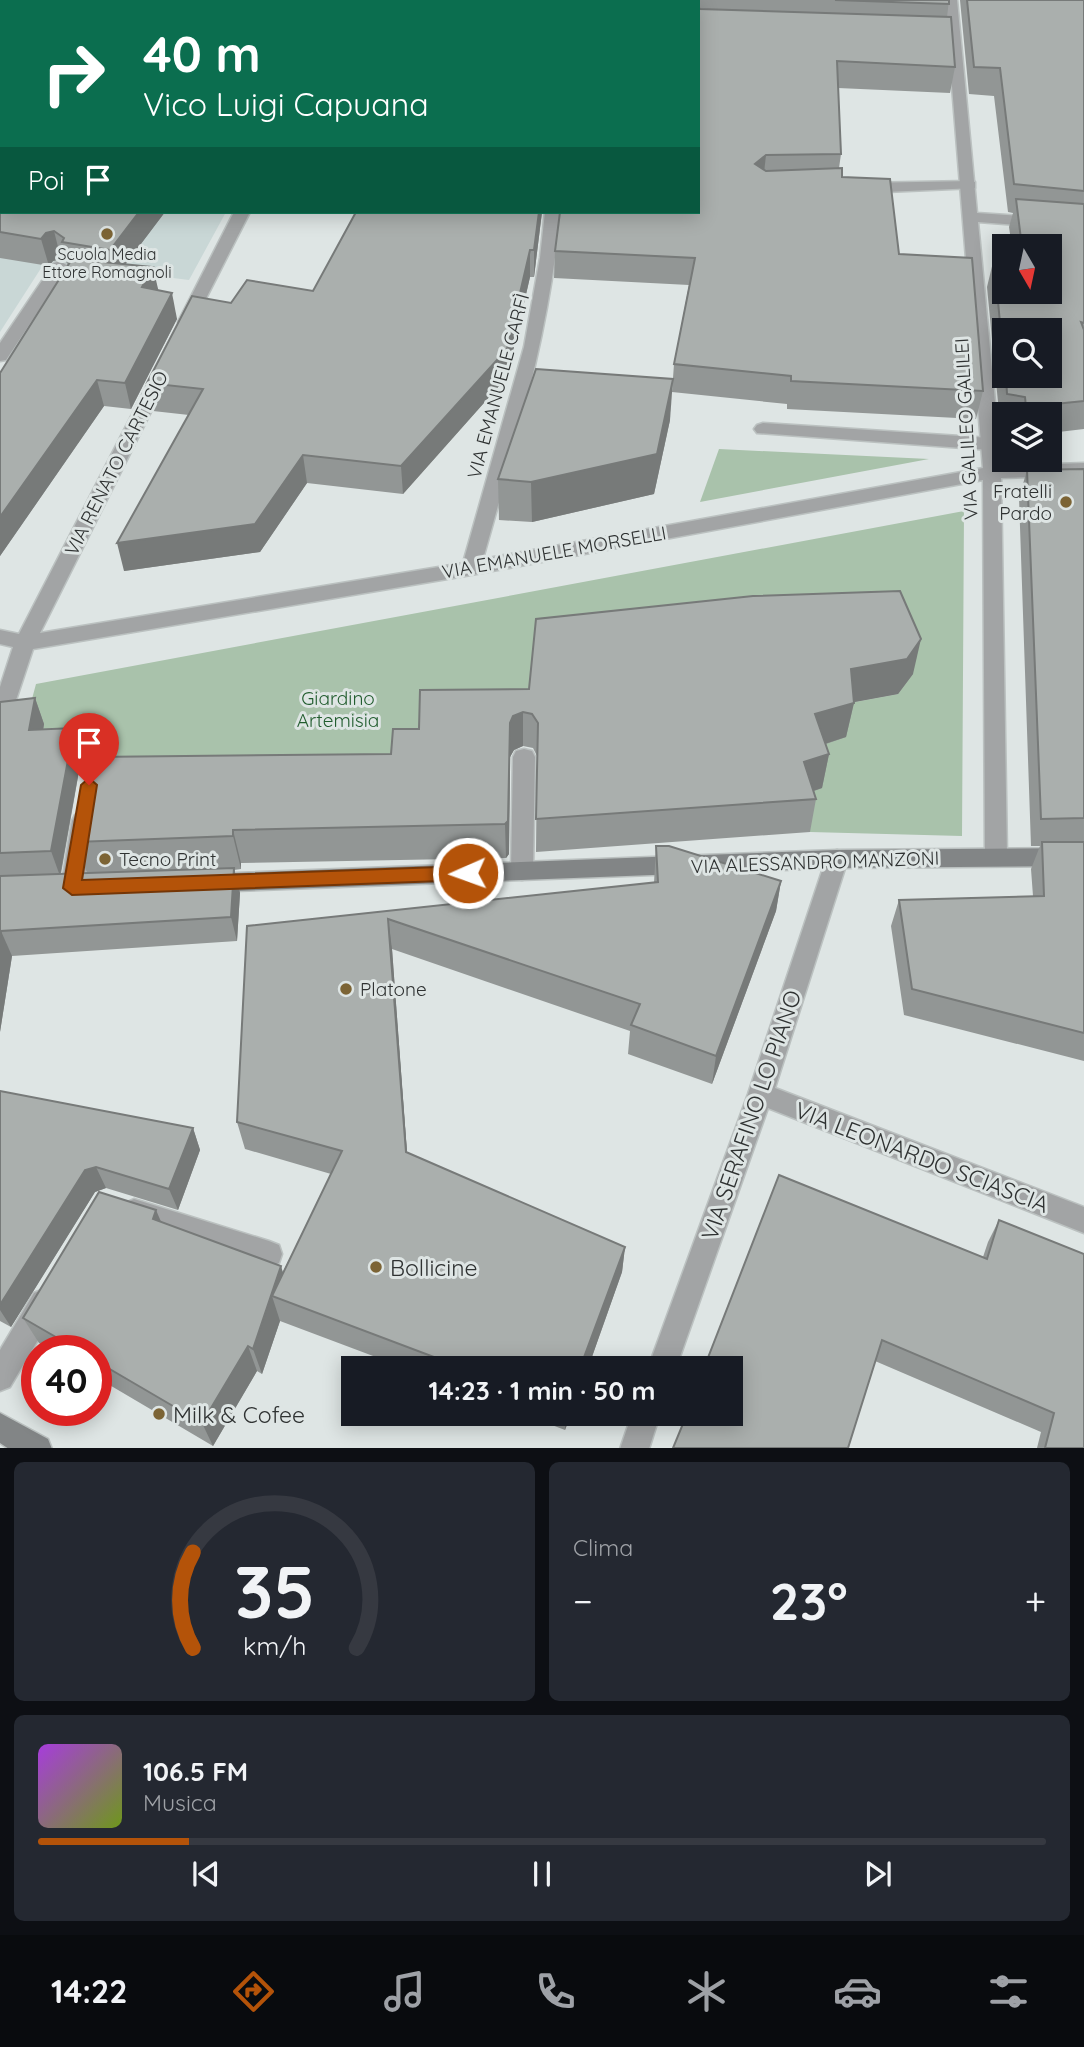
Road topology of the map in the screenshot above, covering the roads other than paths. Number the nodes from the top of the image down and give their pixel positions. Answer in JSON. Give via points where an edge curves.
{"nodes":[{"id":1,"x":946,"y":2,"type":"edge"},
{"id":2,"x":970,"y":185,"type":"junction"},
{"id":3,"x":846,"y":188,"type":"edge"},
{"id":4,"x":241,"y":214,"type":"edge"},
{"id":5,"x":552,"y":214,"type":"edge"},
{"id":6,"x":972,"y":217,"type":"junction"},
{"id":7,"x":1084,"y":225,"type":"edge"},
{"id":8,"x":61,"y":266,"type":"edge"},
{"id":9,"x":0,"y":356,"type":"edge"},
{"id":10,"x":763,"y":429,"type":"dead end"},
{"id":11,"x":990,"y":444,"type":"junction"},
{"id":12,"x":1084,"y":469,"type":"edge"},
{"id":13,"x":1062,"y":470,"type":"edge"},
{"id":14,"x":992,"y":472,"type":"junction"},
{"id":15,"x":471,"y":568,"type":"junction"},
{"id":16,"x":0,"y":637,"type":"edge"},
{"id":17,"x":25,"y":643,"type":"junction"},
{"id":18,"x":0,"y":718,"type":"edge"},
{"id":19,"x":524,"y":757,"type":"dead end"},
{"id":20,"x":87,"y":798,"type":"edge"},
{"id":21,"x":996,"y":857,"type":"junction"},
{"id":22,"x":1084,"y":857,"type":"edge"},
{"id":23,"x":837,"y":859,"type":"junction"},
{"id":24,"x":522,"y":871,"type":"junction"},
{"id":25,"x":183,"y":884,"type":"edge"},
{"id":26,"x":100,"y":887,"type":"edge"},
{"id":27,"x":72,"y":888,"type":"junction"},
{"id":28,"x":48,"y":889,"type":"edge"},
{"id":29,"x":761,"y":1094,"type":"junction"},
{"id":30,"x":105,"y":1203,"type":"edge"},
{"id":31,"x":1084,"y":1220,"type":"edge"},
{"id":32,"x":269,"y":1254,"type":"dead end"},
{"id":33,"x":56,"y":1284,"type":"edge"},
{"id":34,"x":666,"y":1356,"type":"edge"},
{"id":35,"x":0,"y":1377,"type":"edge"},
{"id":36,"x":642,"y":1426,"type":"edge"},
{"id":37,"x":0,"y":1427,"type":"edge"},
{"id":38,"x":38,"y":1448,"type":"edge"},
{"id":39,"x":634,"y":1448,"type":"edge"}],
"edges":[{"from":1,"to":2,"type":"street","name":"VIA GALILEO GALILEI"},
{"from":2,"to":3,"type":"street"},
{"from":2,"to":6,"type":"street","name":"VIA GALILEO GALILEI"},
{"from":4,"to":17,"type":"street","name":"VIA RENATO CARTESIO"},
{"from":5,"to":15,"type":"street","name":"VIA EMANUELE CARFÌ","via":[[549,269],[539,323]]},
{"from":6,"to":7,"type":"street"},
{"from":6,"to":11,"type":"street","name":"VIA GALILEO GALILEI"},
{"from":8,"to":9,"type":"street"},
{"from":10,"to":11,"type":"street"},
{"from":11,"to":14,"type":"street","name":"VIA GALILEO GALILEI"},
{"from":12,"to":13,"type":"street","name":"VIA EMANUELE MORSELLI"},
{"from":14,"to":15,"type":"street","name":"VIA EMANUELE MORSELLI"},
{"from":14,"to":21,"type":"street","name":"VIA GALILEO GALILEI"},
{"from":15,"to":17,"type":"street","name":"VIA EMANUELE MORSELLI"},
{"from":16,"to":17,"type":"street"},
{"from":17,"to":18,"type":"street","name":"VIA RENATO CARTESIO"},
{"from":19,"to":24,"type":"street"},
{"from":20,"to":27,"type":"street"},
{"from":21,"to":22,"type":"street","name":"VIA ALESSANDRO MANZONI"},
{"from":21,"to":23,"type":"street","name":"VIA ALESSANDRO MANZONI"},
{"from":23,"to":24,"type":"street","name":"VIA ALESSANDRO MANZONI"},
{"from":23,"to":29,"type":"street","name":"VIA SERAFINO LO PIANO"},
{"from":24,"to":25,"type":"street","name":"VIA ALESSANDRO MANZONI"},
{"from":26,"to":27,"type":"street"},
{"from":27,"to":28,"type":"street"},
{"from":29,"to":31,"type":"street","name":"VIA LEONARDO SCIASCIA"},
{"from":29,"to":34,"type":"street","name":"VIA SERAFINO LO PIANO"},
{"from":30,"to":32,"type":"street"},
{"from":33,"to":35,"type":"street"},
{"from":36,"to":39,"type":"street"},
{"from":37,"to":38,"type":"street"}]}
